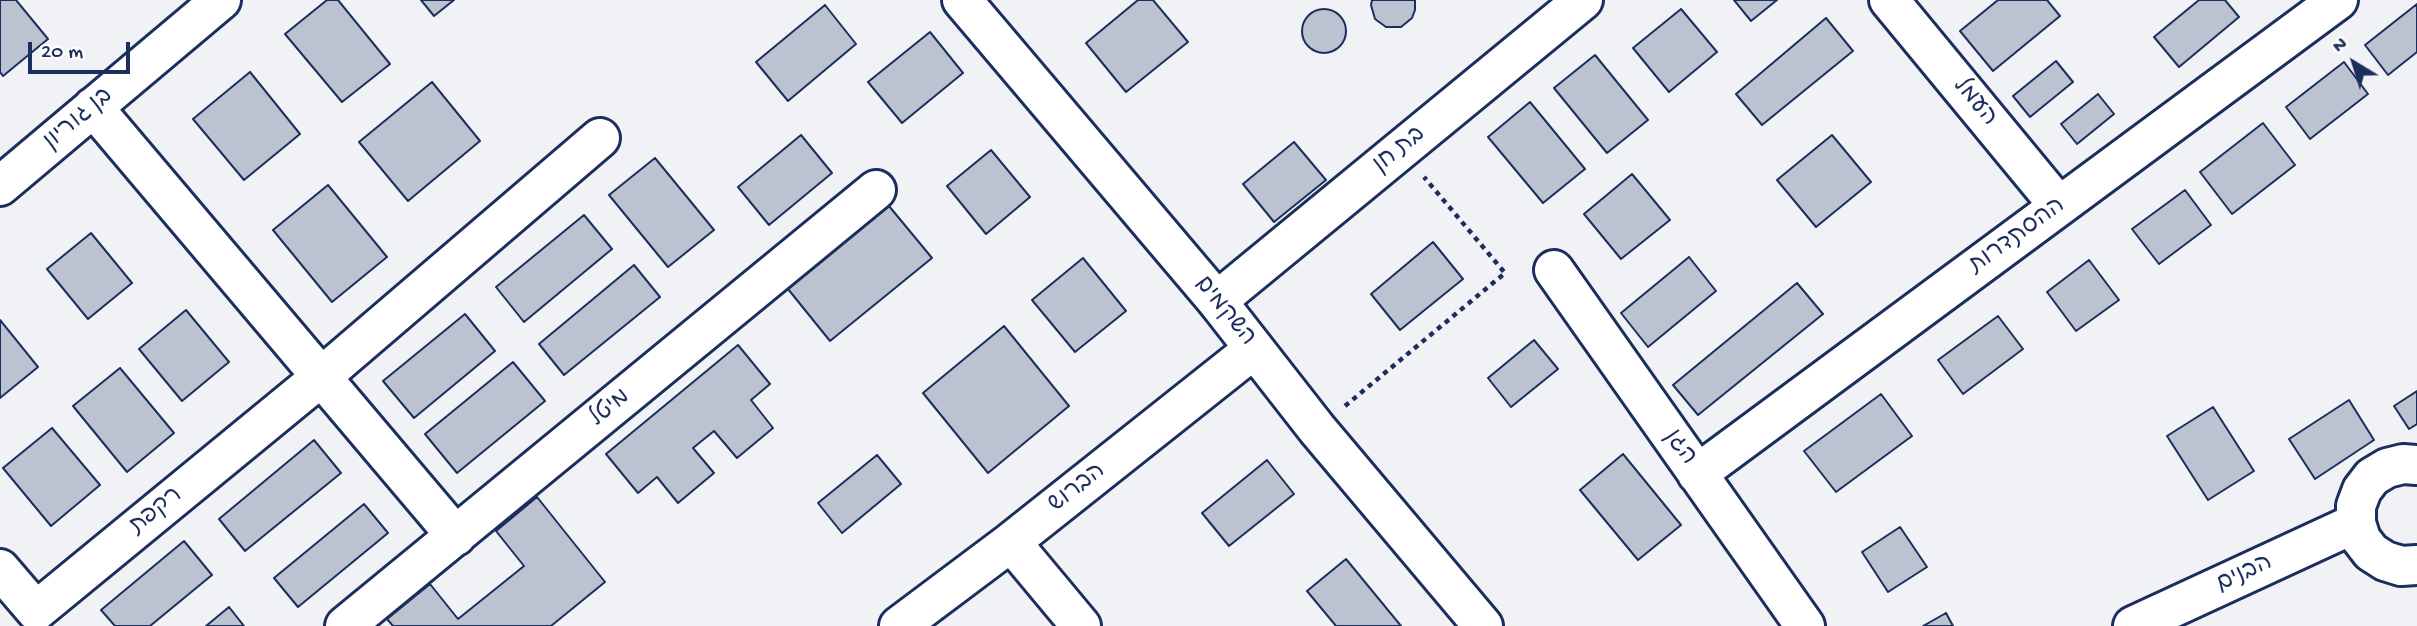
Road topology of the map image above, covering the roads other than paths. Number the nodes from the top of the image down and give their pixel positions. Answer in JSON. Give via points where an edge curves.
{"nodes":[{"id":1,"x":221,"y":0,"type":"edge"},
{"id":2,"x":962,"y":0,"type":"edge"},
{"id":3,"x":1583,"y":0,"type":"edge"},
{"id":4,"x":1889,"y":0,"type":"edge"},
{"id":5,"x":2338,"y":0,"type":"edge"},
{"id":6,"x":93,"y":107,"type":"junction"},
{"id":7,"x":600,"y":138,"type":"dead end"},
{"id":8,"x":0,"y":186,"type":"edge"},
{"id":9,"x":876,"y":190,"type":"dead end"},
{"id":10,"x":2059,"y":206,"type":"junction"},
{"id":11,"x":1554,"y":270,"type":"dead end"},
{"id":12,"x":1217,"y":301,"type":"junction"},
{"id":13,"x":1254,"y":349,"type":"junction"},
{"id":14,"x":321,"y":377,"type":"junction"},
{"id":15,"x":2417,"y":465,"type":"edge"},
{"id":16,"x":1697,"y":474,"type":"junction"},
{"id":17,"x":2356,"y":523,"type":"junction"},
{"id":18,"x":456,"y":536,"type":"junction"},
{"id":19,"x":1011,"y":542,"type":"junction"},
{"id":20,"x":2417,"y":565,"type":"edge"},
{"id":21,"x":0,"y":569,"type":"edge"},
{"id":22,"x":43,"y":619,"type":"edge"},
{"id":23,"x":345,"y":626,"type":"edge"},
{"id":24,"x":899,"y":626,"type":"edge"},
{"id":25,"x":1081,"y":626,"type":"edge"},
{"id":26,"x":1483,"y":626,"type":"edge"},
{"id":27,"x":1805,"y":626,"type":"edge"},
{"id":28,"x":2133,"y":626,"type":"edge"}],
"edges":[{"from":1,"to":6,"type":"street","name":"בן גוריון"},
{"from":2,"to":12,"type":"street","name":"השקמים"},
{"from":3,"to":12,"type":"street","name":"בת חן"},
{"from":4,"to":10,"type":"street","name":"העמל"},
{"from":5,"to":10,"type":"street","name":"ההסתדרות"},
{"from":6,"to":8,"type":"street","name":"בן גוריון"},
{"from":6,"to":14,"type":"street"},
{"from":7,"to":14,"type":"street","name":"רקפת"},
{"from":9,"to":18,"type":"street","name":"מיטל"},
{"from":10,"to":16,"type":"street","name":"ההסתדרות"},
{"from":11,"to":16,"type":"street","name":"הגן"},
{"from":12,"to":13,"type":"street","name":"השקמים"},
{"from":13,"to":19,"type":"street","name":"הברוש"},
{"from":13,"to":26,"type":"street","name":"השקמים"},
{"from":14,"to":18,"type":"street"},
{"from":14,"to":22,"type":"street","name":"רקפת"},
{"from":15,"to":17,"type":"street","via":[[2386,468],[2372,477],[2356,506]]},
{"from":16,"to":27,"type":"street","name":"הגן"},
{"from":17,"to":20,"type":"street","via":[[2371,552],[2385,561]]},
{"from":17,"to":28,"type":"street","name":"הבנים"},
{"from":18,"to":23,"type":"street","name":"מיטל"},
{"from":19,"to":24,"type":"street","name":"הברוש"},
{"from":19,"to":25,"type":"street"},
{"from":21,"to":22,"type":"street","name":"רקפת"}]}
